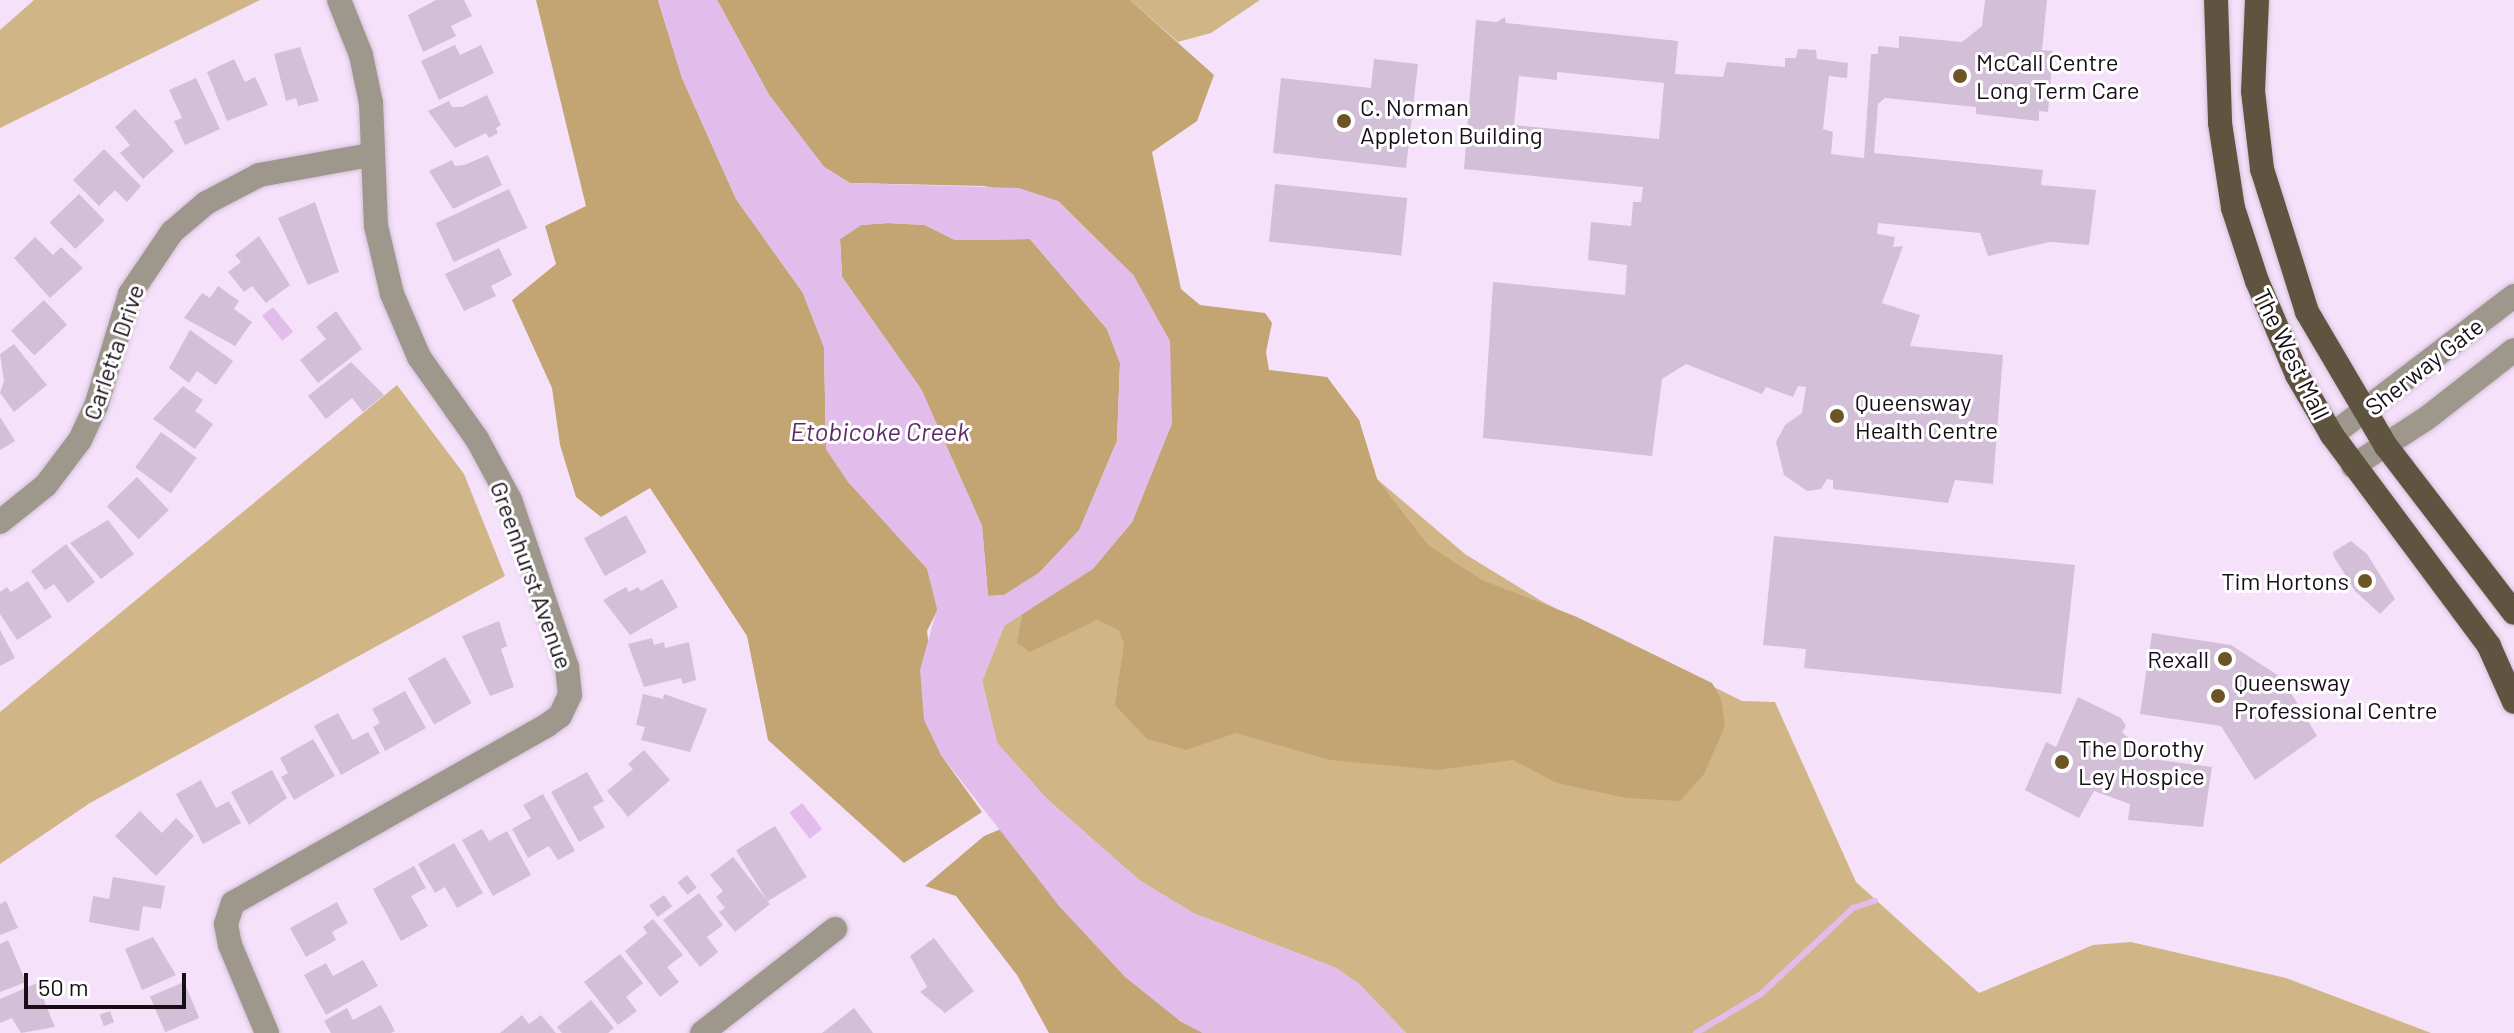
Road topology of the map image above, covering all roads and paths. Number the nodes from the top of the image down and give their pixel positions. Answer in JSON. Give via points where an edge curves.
{"nodes":[{"id":1,"x":339,"y":0,"type":"edge"},
{"id":2,"x":2216,"y":0,"type":"edge"},
{"id":3,"x":2257,"y":0,"type":"edge"},
{"id":4,"x":370,"y":155,"type":"junction"},
{"id":5,"x":2514,"y":296,"type":"edge"},
{"id":6,"x":2514,"y":350,"type":"edge"},
{"id":7,"x":2365,"y":412,"type":"junction"},
{"id":8,"x":2332,"y":435,"type":"junction"},
{"id":9,"x":2386,"y":446,"type":"junction"},
{"id":10,"x":2353,"y":466,"type":"junction"},
{"id":11,"x":0,"y":522,"type":"edge"},
{"id":12,"x":2514,"y":613,"type":"edge"},
{"id":13,"x":2514,"y":702,"type":"edge"},
{"id":14,"x":835,"y":929,"type":"dead end"},
{"id":15,"x":267,"y":1033,"type":"edge"},
{"id":16,"x":702,"y":1033,"type":"edge"}],
"edges":[{"from":1,"to":4,"type":"street","name":"Greenhurst Avenue","via":[[361,55],[371,103]]},
{"from":2,"to":8,"type":"main road","name":"The West Mall","via":[[2220,123],[2233,208],[2297,375]]},
{"from":3,"to":7,"type":"main road","name":"The West Mall","via":[[2253,91],[2262,169],[2279,234],[2307,312]]},
{"from":4,"to":11,"type":"street","name":"Carletta Drive","via":[[259,175],[206,203],[172,232],[130,294],[96,406],[80,440],[46,485]]},
{"from":4,"to":15,"type":"street","name":"Greenhurst Avenue","via":[[376,226],[403,323],[510,500],[567,667],[570,695],[560,716],[546,726],[233,903],[226,924],[230,945]]},
{"from":5,"to":7,"type":"street","name":"Sherway Gate"},
{"from":6,"to":9,"type":"street","name":"Sherway Gate"},
{"from":7,"to":8,"type":"street","name":"Sherway Gate"},
{"from":7,"to":9,"type":"main road","name":"The West Mall"},
{"from":8,"to":10,"type":"main road","name":"The West Mall"},
{"from":9,"to":10,"type":"street","name":"Sherway Gate"},
{"from":9,"to":12,"type":"main road","name":"The West Mall"},
{"from":10,"to":13,"type":"main road","name":"The West Mall","via":[[2489,646]]},
{"from":14,"to":16,"type":"street"}]}
